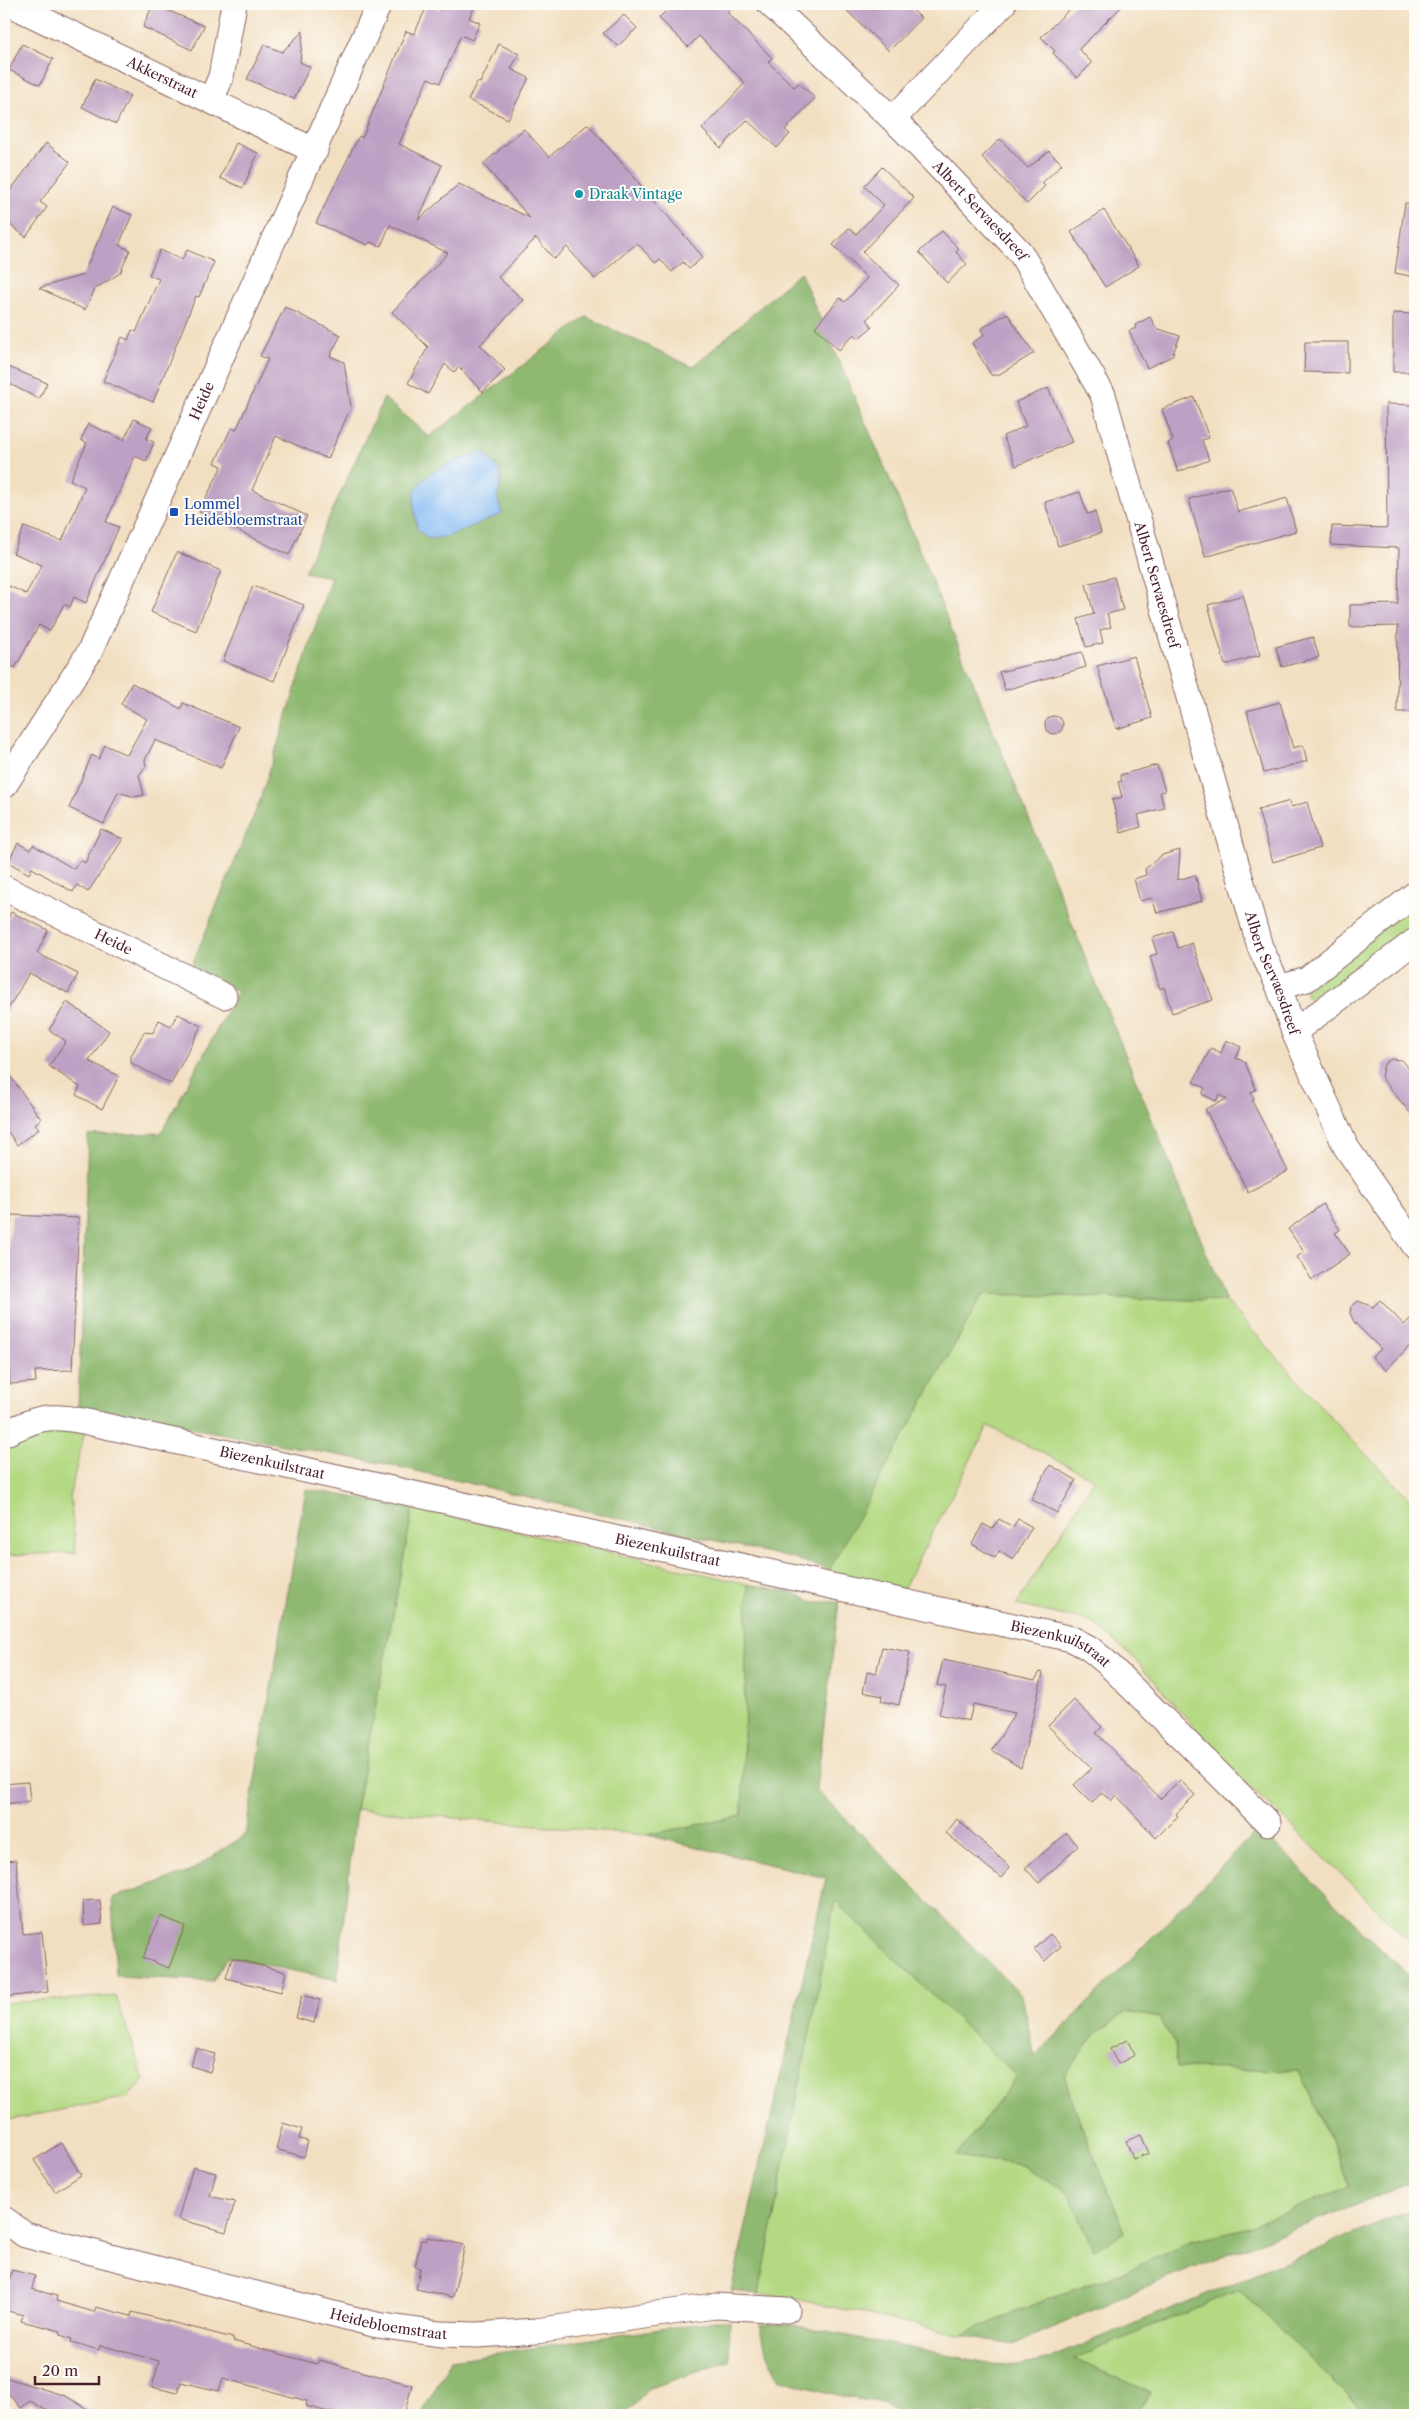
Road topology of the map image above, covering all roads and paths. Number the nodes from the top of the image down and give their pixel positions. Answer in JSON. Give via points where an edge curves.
{"nodes":[{"id":1,"x":10,"y":4,"type":"edge"},
{"id":2,"x":234,"y":4,"type":"edge"},
{"id":3,"x":379,"y":4,"type":"edge"},
{"id":4,"x":770,"y":4,"type":"edge"},
{"id":5,"x":1003,"y":4,"type":"edge"},
{"id":6,"x":210,"y":100,"type":"junction"},
{"id":7,"x":893,"y":120,"type":"junction"},
{"id":8,"x":315,"y":151,"type":"junction"},
{"id":9,"x":4,"y":786,"type":"edge"},
{"id":10,"x":4,"y":888,"type":"edge"},
{"id":11,"x":1415,"y":894,"type":"edge"},
{"id":12,"x":1415,"y":941,"type":"edge"},
{"id":13,"x":1279,"y":987,"type":"junction"},
{"id":14,"x":224,"y":996,"type":"dead end"},
{"id":15,"x":1294,"y":1032,"type":"junction"},
{"id":16,"x":1415,"y":1246,"type":"edge"},
{"id":17,"x":4,"y":1434,"type":"edge"},
{"id":18,"x":1268,"y":1823,"type":"dead end"},
{"id":19,"x":4,"y":2220,"type":"edge"},
{"id":20,"x":787,"y":2310,"type":"dead end"}],
"edges":[{"from":1,"to":6,"type":"street","name":"Akkerstraat"},
{"from":2,"to":6,"type":"street","via":[[222,77]]},
{"from":3,"to":8,"type":"street","name":"Heide"},
{"from":4,"to":7,"type":"street","name":"Albert Servaesdreef"},
{"from":5,"to":7,"type":"street"},
{"from":6,"to":8,"type":"street","name":"Akkerstraat"},
{"from":7,"to":13,"type":"street","name":"Albert Servaesdreef","via":[[1020,252],[1104,395],[1260,947]]},
{"from":8,"to":9,"type":"street","name":"Heide","via":[[90,651]]},
{"from":10,"to":14,"type":"street","name":"Heide"},
{"from":11,"to":13,"type":"street","via":[[1307,979]]},
{"from":12,"to":15,"type":"street"},
{"from":13,"to":15,"type":"street","name":"Albert Servaesdreef"},
{"from":15,"to":16,"type":"street","name":"Albert Servaesdreef","via":[[1346,1147]]},
{"from":17,"to":18,"type":"street","name":"Biezenkuilstraat","via":[[43,1417],[59,1416],[1072,1639],[1106,1662]]},
{"from":19,"to":20,"type":"street","name":"Heidebloemstraat","via":[[25,2235],[377,2325],[423,2332],[478,2335],[536,2331],[715,2306]]}]}
